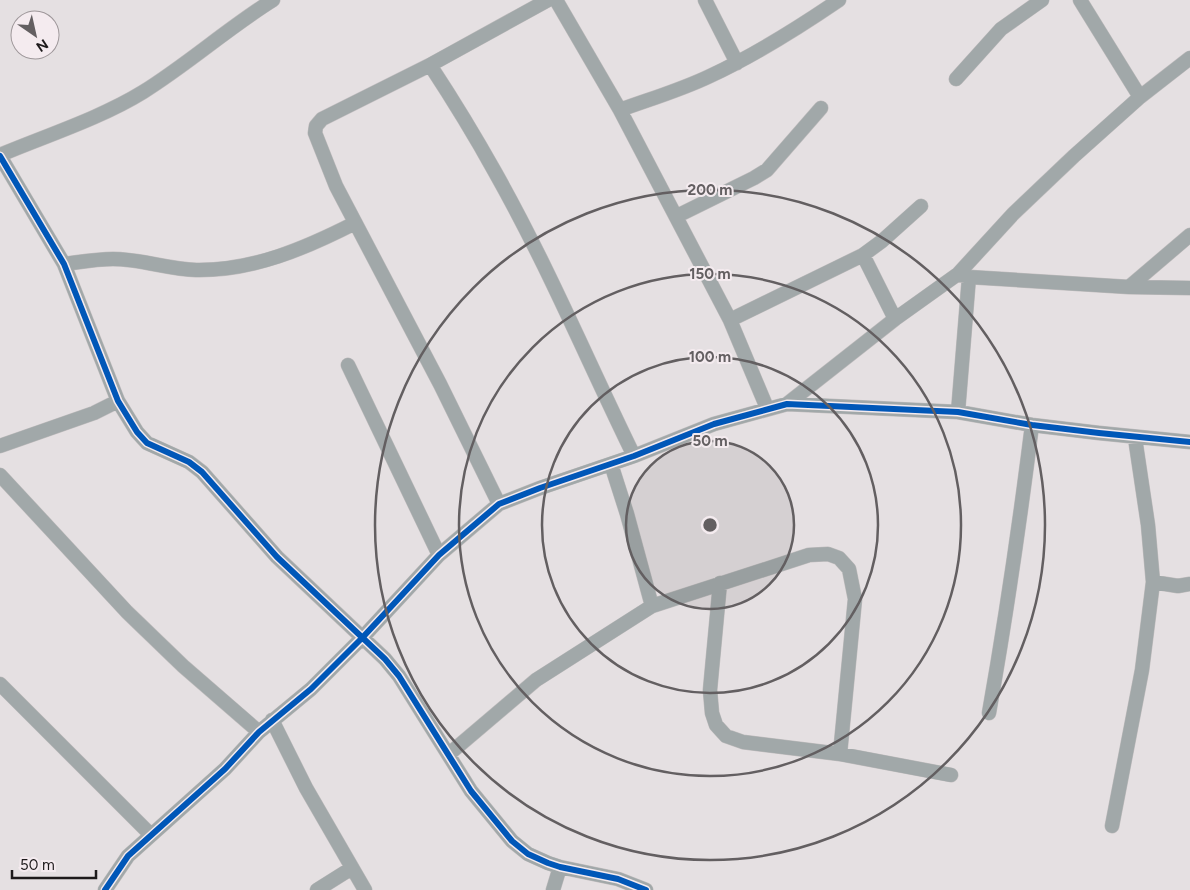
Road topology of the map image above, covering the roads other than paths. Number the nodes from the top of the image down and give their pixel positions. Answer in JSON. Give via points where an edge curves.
{"nodes":[{"id":1,"x":273,"y":0,"type":"edge"},
{"id":2,"x":548,"y":0,"type":"edge"},
{"id":3,"x":556,"y":0,"type":"edge"},
{"id":4,"x":705,"y":0,"type":"edge"},
{"id":5,"x":838,"y":0,"type":"edge"},
{"id":6,"x":1042,"y":0,"type":"edge"},
{"id":7,"x":1080,"y":0,"type":"edge"},
{"id":8,"x":1190,"y":58,"type":"edge"},
{"id":9,"x":737,"y":63,"type":"junction"},
{"id":10,"x":430,"y":65,"type":"junction"},
{"id":11,"x":956,"y":79,"type":"dead end"},
{"id":12,"x":1140,"y":97,"type":"junction"},
{"id":13,"x":821,"y":108,"type":"dead end"},
{"id":14,"x":620,"y":110,"type":"junction"},
{"id":15,"x":0,"y":156,"type":"edge"},
{"id":16,"x":921,"y":206,"type":"dead end"},
{"id":17,"x":677,"y":216,"type":"junction"},
{"id":18,"x":355,"y":223,"type":"junction"},
{"id":19,"x":1190,"y":235,"type":"edge"},
{"id":20,"x":863,"y":255,"type":"junction"},
{"id":21,"x":64,"y":264,"type":"junction"},
{"id":22,"x":963,"y":276,"type":"junction"},
{"id":23,"x":1129,"y":287,"type":"junction"},
{"id":24,"x":1190,"y":288,"type":"edge"},
{"id":25,"x":895,"y":319,"type":"junction"},
{"id":26,"x":730,"y":320,"type":"junction"},
{"id":27,"x":348,"y":365,"type":"dead end"},
{"id":28,"x":118,"y":401,"type":"junction"},
{"id":29,"x":787,"y":404,"type":"junction"},
{"id":30,"x":767,"y":408,"type":"junction"},
{"id":31,"x":958,"y":412,"type":"junction"},
{"id":32,"x":1032,"y":425,"type":"junction"},
{"id":33,"x":1135,"y":438,"type":"junction"},
{"id":34,"x":1190,"y":442,"type":"edge"},
{"id":35,"x":0,"y":446,"type":"edge"},
{"id":36,"x":634,"y":456,"type":"junction"},
{"id":37,"x":611,"y":464,"type":"junction"},
{"id":38,"x":0,"y":475,"type":"edge"},
{"id":39,"x":499,"y":504,"type":"junction"},
{"id":40,"x":439,"y":555,"type":"junction"},
{"id":41,"x":1153,"y":582,"type":"junction"},
{"id":42,"x":720,"y":583,"type":"junction"},
{"id":43,"x":1190,"y":584,"type":"edge"},
{"id":44,"x":652,"y":606,"type":"junction"},
{"id":45,"x":363,"y":637,"type":"junction"},
{"id":46,"x":0,"y":684,"type":"edge"},
{"id":47,"x":989,"y":713,"type":"dead end"},
{"id":48,"x":272,"y":720,"type":"junction"},
{"id":49,"x":259,"y":732,"type":"junction"},
{"id":50,"x":449,"y":754,"type":"junction"},
{"id":51,"x":840,"y":754,"type":"junction"},
{"id":52,"x":951,"y":775,"type":"dead end"},
{"id":53,"x":1112,"y":826,"type":"dead end"},
{"id":54,"x":151,"y":835,"type":"junction"},
{"id":55,"x":560,"y":867,"type":"junction"},
{"id":56,"x":352,"y":868,"type":"junction"},
{"id":57,"x":105,"y":890,"type":"edge"},
{"id":58,"x":317,"y":890,"type":"edge"},
{"id":59,"x":365,"y":890,"type":"edge"},
{"id":60,"x":553,"y":890,"type":"edge"},
{"id":61,"x":646,"y":890,"type":"edge"}],
"edges":[{"from":1,"to":15,"type":"street","via":[[141,94]]},
{"from":2,"to":10,"type":"street"},
{"from":3,"to":14,"type":"street"},
{"from":4,"to":9,"type":"street"},
{"from":5,"to":9,"type":"street"},
{"from":6,"to":11,"type":"street","via":[[1001,29]]},
{"from":7,"to":12,"type":"street"},
{"from":8,"to":12,"type":"street"},
{"from":9,"to":14,"type":"street"},
{"from":10,"to":18,"type":"street","via":[[322,119],[316,126],[315,133],[336,186]]},
{"from":10,"to":36,"type":"street","via":[[492,166],[523,224]]},
{"from":12,"to":22,"type":"street","via":[[1013,214]]},
{"from":13,"to":17,"type":"street","via":[[767,170]]},
{"from":14,"to":17,"type":"street"},
{"from":15,"to":21,"type":"street"},
{"from":16,"to":20,"type":"street"},
{"from":17,"to":26,"type":"street"},
{"from":18,"to":21,"type":"street","via":[[287,254],[226,268],[195,270],[113,259]]},
{"from":18,"to":39,"type":"street"},
{"from":19,"to":23,"type":"street"},
{"from":20,"to":25,"type":"street"},
{"from":20,"to":26,"type":"street"},
{"from":21,"to":28,"type":"street"},
{"from":22,"to":23,"type":"street"},
{"from":22,"to":25,"type":"street"},
{"from":22,"to":31,"type":"street"},
{"from":23,"to":24,"type":"street"},
{"from":25,"to":29,"type":"street"},
{"from":26,"to":30,"type":"street"},
{"from":27,"to":40,"type":"street"},
{"from":28,"to":35,"type":"street","via":[[94,413]]},
{"from":28,"to":45,"type":"street","via":[[136,432],[147,443],[189,462],[202,472],[277,556]]},
{"from":29,"to":30,"type":"street"},
{"from":29,"to":31,"type":"street"},
{"from":30,"to":36,"type":"street","via":[[714,424]]},
{"from":31,"to":32,"type":"street"},
{"from":32,"to":33,"type":"street"},
{"from":32,"to":47,"type":"street"},
{"from":33,"to":34,"type":"street"},
{"from":33,"to":41,"type":"street"},
{"from":36,"to":37,"type":"street"},
{"from":37,"to":39,"type":"street"},
{"from":37,"to":44,"type":"street"},
{"from":38,"to":49,"type":"street","via":[[152,637]]},
{"from":39,"to":40,"type":"street"},
{"from":40,"to":45,"type":"street"},
{"from":41,"to":43,"type":"street","via":[[1178,586]]},
{"from":41,"to":53,"type":"street","via":[[1142,670]]},
{"from":42,"to":44,"type":"street"},
{"from":42,"to":51,"type":"street","via":[[710,690],[716,725],[726,736],[743,742]]},
{"from":42,"to":51,"type":"street","via":[[809,555],[828,554],[839,558],[849,569],[855,599]]},
{"from":44,"to":50,"type":"street","via":[[536,680]]},
{"from":45,"to":48,"type":"street","via":[[311,689]]},
{"from":45,"to":50,"type":"street","via":[[399,676]]},
{"from":46,"to":54,"type":"street"},
{"from":48,"to":49,"type":"street"},
{"from":48,"to":56,"type":"street"},
{"from":49,"to":54,"type":"street","via":[[232,762]]},
{"from":50,"to":55,"type":"street","via":[[471,791],[512,841],[528,854]]},
{"from":51,"to":52,"type":"street"},
{"from":54,"to":57,"type":"street","via":[[128,856]]},
{"from":55,"to":60,"type":"street"},
{"from":55,"to":61,"type":"street"},
{"from":56,"to":58,"type":"street"},
{"from":56,"to":59,"type":"street"}]}
